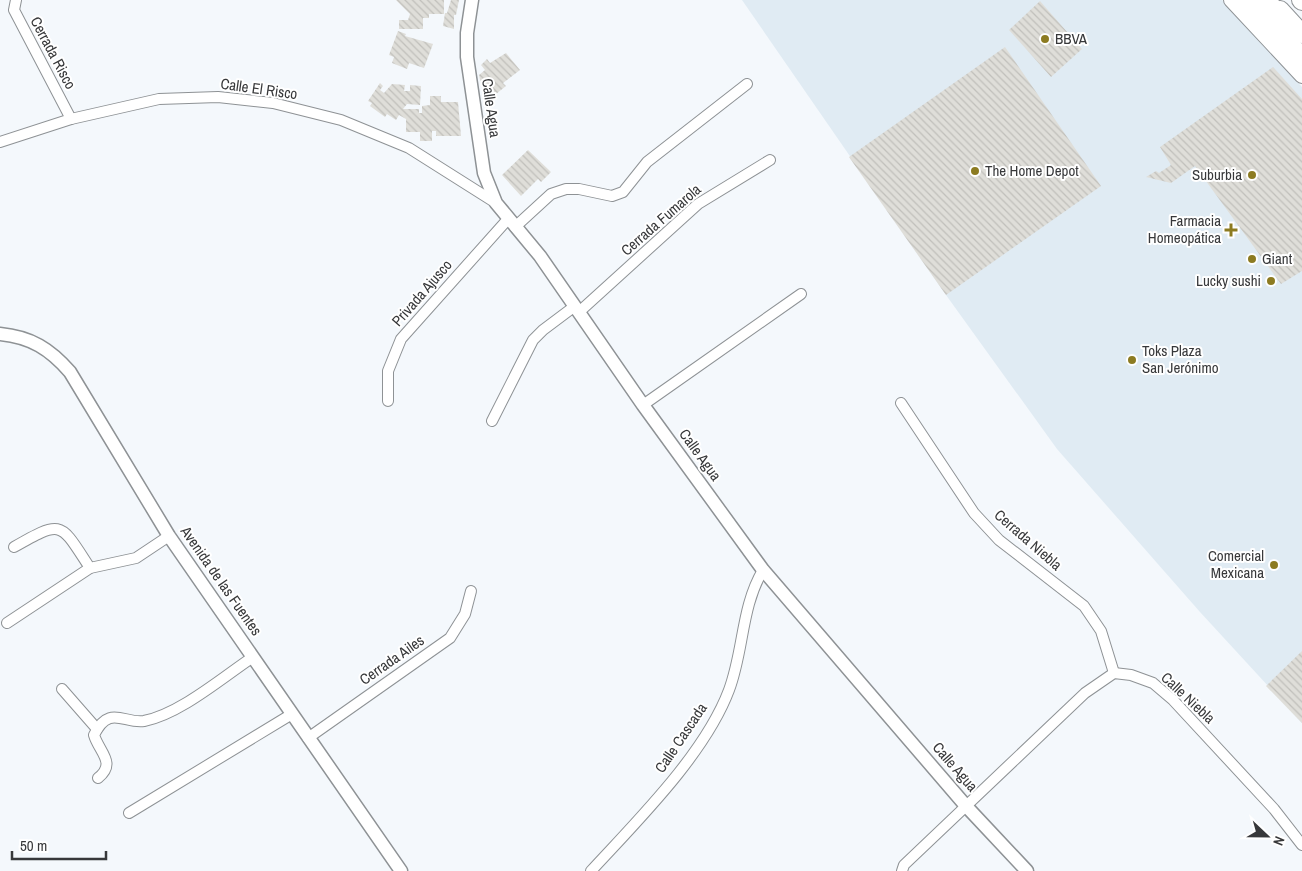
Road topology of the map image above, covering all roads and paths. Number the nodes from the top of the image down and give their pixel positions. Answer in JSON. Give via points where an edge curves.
{"nodes":[{"id":1,"x":16,"y":0,"type":"edge"},
{"id":2,"x":472,"y":0,"type":"edge"},
{"id":3,"x":1231,"y":0,"type":"edge"},
{"id":4,"x":1250,"y":0,"type":"edge"},
{"id":5,"x":1267,"y":0,"type":"edge"},
{"id":6,"x":1272,"y":0,"type":"edge"},
{"id":7,"x":1302,"y":34,"type":"edge"},
{"id":8,"x":1302,"y":47,"type":"edge"},
{"id":9,"x":1302,"y":57,"type":"edge"},
{"id":10,"x":1302,"y":76,"type":"edge"},
{"id":11,"x":747,"y":84,"type":"dead end"},
{"id":12,"x":70,"y":119,"type":"junction"},
{"id":13,"x":0,"y":142,"type":"edge"},
{"id":14,"x":770,"y":160,"type":"dead end"},
{"id":15,"x":496,"y":204,"type":"junction"},
{"id":16,"x":511,"y":223,"type":"junction"},
{"id":17,"x":801,"y":294,"type":"dead end"},
{"id":18,"x":577,"y":309,"type":"junction"},
{"id":19,"x":0,"y":334,"type":"edge"},
{"id":20,"x":388,"y":401,"type":"dead end"},
{"id":21,"x":901,"y":404,"type":"dead end"},
{"id":22,"x":643,"y":405,"type":"junction"},
{"id":23,"x":492,"y":421,"type":"dead end"},
{"id":24,"x":169,"y":536,"type":"junction"},
{"id":25,"x":14,"y":547,"type":"dead end"},
{"id":26,"x":90,"y":568,"type":"junction"},
{"id":27,"x":763,"y":570,"type":"junction"},
{"id":28,"x":470,"y":591,"type":"dead end"},
{"id":29,"x":6,"y":623,"type":"dead end"},
{"id":30,"x":254,"y":657,"type":"junction"},
{"id":31,"x":1114,"y":674,"type":"junction"},
{"id":32,"x":62,"y":688,"type":"dead end"},
{"id":33,"x":292,"y":714,"type":"junction"},
{"id":34,"x":97,"y":729,"type":"junction"},
{"id":35,"x":308,"y":738,"type":"junction"},
{"id":36,"x":98,"y":778,"type":"dead end"},
{"id":37,"x":966,"y":806,"type":"junction"},
{"id":38,"x":129,"y":813,"type":"dead end"},
{"id":39,"x":1302,"y":845,"type":"edge"},
{"id":40,"x":401,"y":871,"type":"edge"},
{"id":41,"x":591,"y":871,"type":"edge"},
{"id":42,"x":902,"y":871,"type":"edge"},
{"id":43,"x":1027,"y":871,"type":"edge"}],
"edges":[{"from":1,"to":12,"type":"street","name":"Cerrada Risco","via":[[14,10]]},
{"from":2,"to":15,"type":"street","name":"Calle Agua","via":[[467,33],[468,57],[484,173]]},
{"from":3,"to":10,"type":"main road"},
{"from":4,"to":9,"type":"highway"},
{"from":5,"to":8,"type":"highway"},
{"from":6,"to":7,"type":"highway"},
{"from":11,"to":16,"type":"street","name":"Privada Ajusco","via":[[647,162],[623,192],[612,196],[579,189],[551,194]]},
{"from":12,"to":13,"type":"street","name":"Calle El Risco"},
{"from":12,"to":15,"type":"street","name":"Calle El Risco","via":[[159,100],[218,97],[273,103],[341,120],[409,148]]},
{"from":14,"to":18,"type":"street","name":"Cerrada Fumarola","via":[[698,204]]},
{"from":15,"to":16,"type":"street","name":"Calle Agua"},
{"from":16,"to":18,"type":"street","name":"Calle Agua","via":[[540,256]]},
{"from":16,"to":20,"type":"street","name":"Privada Ajusco","via":[[401,339],[388,371]]},
{"from":17,"to":22,"type":"street"},
{"from":18,"to":22,"type":"street","name":"Calle Agua"},
{"from":18,"to":23,"type":"street","name":"Cerrada Fumarola","via":[[533,340]]},
{"from":19,"to":24,"type":"street","name":"Avenida de las Fuentes","via":[[39,343],[70,372]]},
{"from":21,"to":31,"type":"street","name":"Cerrada Niebla","via":[[974,513],[999,540],[1084,606],[1101,631]]},
{"from":22,"to":27,"type":"street","name":"Calle Agua"},
{"from":24,"to":26,"type":"street","via":[[136,558]]},
{"from":24,"to":30,"type":"street","name":"Avenida de las Fuentes"},
{"from":25,"to":26,"type":"street","via":[[46,528],[56,528],[65,532]]},
{"from":26,"to":29,"type":"street"},
{"from":27,"to":37,"type":"street","name":"Calle Agua"},
{"from":27,"to":41,"type":"street","name":"Calle Cascada","via":[[746,605],[742,646],[729,691],[709,730],[680,770]]},
{"from":28,"to":35,"type":"street","name":"Cerrada Ailes","via":[[465,614],[450,638]]},
{"from":30,"to":33,"type":"street","name":"Avenida de las Fuentes"},
{"from":30,"to":34,"type":"street","via":[[169,712],[142,721],[118,716]]},
{"from":31,"to":37,"type":"street","via":[[1085,693]]},
{"from":31,"to":39,"type":"street","name":"Calle Niebla","via":[[1131,674],[1153,683],[1173,700],[1274,809]]},
{"from":32,"to":34,"type":"street"},
{"from":33,"to":35,"type":"street","name":"Avenida de las Fuentes"},
{"from":33,"to":38,"type":"street"},
{"from":34,"to":36,"type":"street","via":[[94,735],[107,766],[106,772]]},
{"from":35,"to":40,"type":"street","name":"Avenida de las Fuentes"},
{"from":37,"to":42,"type":"street","via":[[904,865]]},
{"from":37,"to":43,"type":"street","name":"Calle Agua"}]}
